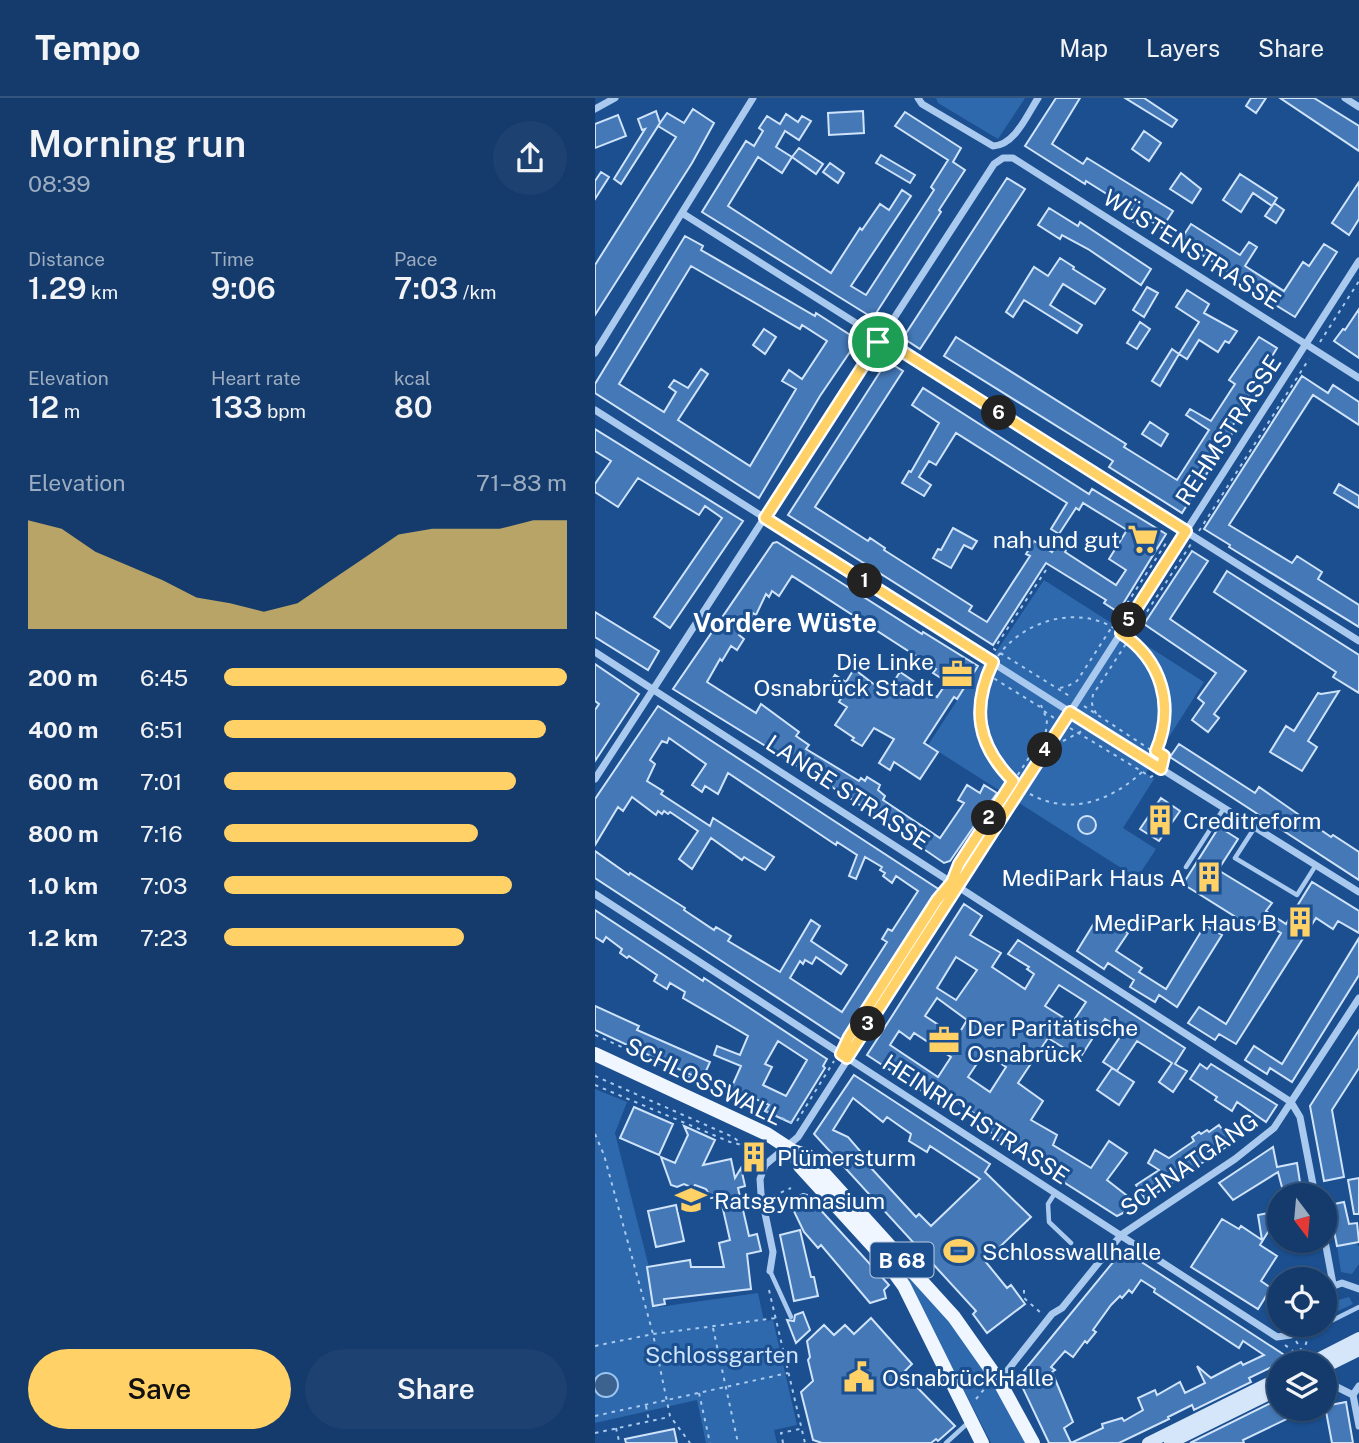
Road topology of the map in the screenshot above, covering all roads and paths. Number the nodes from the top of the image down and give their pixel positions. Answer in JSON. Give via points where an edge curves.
{"nodes":[{"id":1,"x":615,"y":98,"type":"edge"},
{"id":2,"x":753,"y":98,"type":"edge"},
{"id":3,"x":918,"y":98,"type":"edge"},
{"id":4,"x":1038,"y":98,"type":"edge"},
{"id":5,"x":1345,"y":98,"type":"edge"},
{"id":6,"x":1359,"y":107,"type":"edge"},
{"id":7,"x":595,"y":109,"type":"edge"},
{"id":8,"x":682,"y":213,"type":"junction"},
{"id":9,"x":1359,"y":261,"type":"edge"},
{"id":10,"x":1359,"y":281,"type":"edge"},
{"id":11,"x":881,"y":338,"type":"junction"},
{"id":12,"x":1306,"y":344,"type":"junction"},
{"id":13,"x":1315,"y":349,"type":"junction"},
{"id":14,"x":595,"y":353,"type":"edge"},
{"id":15,"x":1359,"y":378,"type":"edge"},
{"id":16,"x":595,"y":410,"type":"edge"},
{"id":17,"x":765,"y":518,"type":"junction"},
{"id":18,"x":1186,"y":531,"type":"junction"},
{"id":19,"x":1195,"y":537,"type":"junction"},
{"id":20,"x":1167,"y":541,"type":"dead end"},
{"id":21,"x":1046,"y":570,"type":"dead end"},
{"id":22,"x":1111,"y":626,"type":"junction"},
{"id":23,"x":1121,"y":633,"type":"junction"},
{"id":24,"x":1130,"y":639,"type":"junction"},
{"id":25,"x":1359,"y":640,"type":"edge"},
{"id":26,"x":595,"y":652,"type":"edge"},
{"id":27,"x":1000,"y":652,"type":"junction"},
{"id":28,"x":993,"y":662,"type":"junction"},
{"id":29,"x":1057,"y":688,"type":"junction"},
{"id":30,"x":654,"y":689,"type":"junction"},
{"id":31,"x":1077,"y":701,"type":"junction"},
{"id":32,"x":1070,"y":712,"type":"junction"},
{"id":33,"x":1094,"y":713,"type":"junction"},
{"id":34,"x":1080,"y":734,"type":"dead end"},
{"id":35,"x":1156,"y":751,"type":"junction"},
{"id":36,"x":1161,"y":769,"type":"junction"},
{"id":37,"x":1142,"y":772,"type":"junction"},
{"id":38,"x":595,"y":779,"type":"edge"},
{"id":39,"x":1013,"y":781,"type":"junction"},
{"id":40,"x":1029,"y":793,"type":"dead end"},
{"id":41,"x":1224,"y":808,"type":"junction"},
{"id":42,"x":1255,"y":827,"type":"junction"},
{"id":43,"x":1317,"y":864,"type":"junction"},
{"id":44,"x":1186,"y":867,"type":"dead end"},
{"id":45,"x":955,"y":884,"type":"junction"},
{"id":46,"x":1359,"y":892,"type":"edge"},
{"id":47,"x":595,"y":894,"type":"edge"},
{"id":48,"x":1359,"y":998,"type":"edge"},
{"id":49,"x":595,"y":1035,"type":"edge"},
{"id":50,"x":595,"y":1054,"type":"edge"},
{"id":51,"x":844,"y":1056,"type":"junction"},
{"id":52,"x":597,"y":1077,"type":"edge"},
{"id":53,"x":595,"y":1084,"type":"edge"},
{"id":54,"x":1291,"y":1102,"type":"junction"},
{"id":55,"x":595,"y":1134,"type":"edge"},
{"id":56,"x":746,"y":1146,"type":"junction"},
{"id":57,"x":758,"y":1148,"type":"dead end"},
{"id":58,"x":790,"y":1149,"type":"junction"},
{"id":59,"x":1313,"y":1183,"type":"edge"},
{"id":60,"x":791,"y":1188,"type":"dead end"},
{"id":61,"x":1055,"y":1193,"type":"junction"},
{"id":62,"x":769,"y":1198,"type":"dead end"},
{"id":63,"x":1121,"y":1235,"type":"junction"},
{"id":64,"x":1071,"y":1243,"type":"dead end"},
{"id":65,"x":770,"y":1271,"type":"junction"},
{"id":66,"x":1337,"y":1284,"type":"edge"},
{"id":67,"x":1359,"y":1289,"type":"edge"},
{"id":68,"x":1024,"y":1290,"type":"dead end"},
{"id":69,"x":1359,"y":1307,"type":"edge"},
{"id":70,"x":1041,"y":1313,"type":"dead end"},
{"id":71,"x":791,"y":1317,"type":"dead end"},
{"id":72,"x":776,"y":1318,"type":"junction"},
{"id":73,"x":1337,"y":1318,"type":"edge"},
{"id":74,"x":712,"y":1325,"type":"junction"},
{"id":75,"x":1267,"y":1330,"type":"edge"},
{"id":76,"x":653,"y":1334,"type":"junction"},
{"id":77,"x":1277,"y":1337,"type":"edge"},
{"id":78,"x":1359,"y":1338,"type":"edge"},
{"id":79,"x":595,"y":1346,"type":"edge"},
{"id":80,"x":1359,"y":1350,"type":"edge"},
{"id":81,"x":1293,"y":1351,"type":"edge"},
{"id":82,"x":1325,"y":1351,"type":"edge"},
{"id":83,"x":1337,"y":1361,"type":"edge"},
{"id":84,"x":789,"y":1373,"type":"junction"},
{"id":85,"x":996,"y":1377,"type":"junction"},
{"id":86,"x":1267,"y":1384,"type":"edge"},
{"id":87,"x":1359,"y":1386,"type":"edge"},
{"id":88,"x":1337,"y":1387,"type":"edge"},
{"id":89,"x":726,"y":1388,"type":"junction"},
{"id":90,"x":699,"y":1393,"type":"junction"},
{"id":91,"x":1267,"y":1395,"type":"edge"},
{"id":92,"x":1353,"y":1395,"type":"junction"},
{"id":93,"x":667,"y":1400,"type":"junction"},
{"id":94,"x":646,"y":1405,"type":"junction"},
{"id":95,"x":595,"y":1416,"type":"edge"},
{"id":96,"x":670,"y":1416,"type":"junction"},
{"id":97,"x":968,"y":1416,"type":"junction"},
{"id":98,"x":649,"y":1421,"type":"junction"},
{"id":99,"x":1359,"y":1426,"type":"edge"},
{"id":100,"x":616,"y":1428,"type":"junction"},
{"id":101,"x":801,"y":1429,"type":"junction"},
{"id":102,"x":595,"y":1433,"type":"edge"},
{"id":103,"x":619,"y":1440,"type":"dead end"},
{"id":104,"x":690,"y":1443,"type":"edge"},
{"id":105,"x":710,"y":1443,"type":"edge"},
{"id":106,"x":738,"y":1443,"type":"edge"},
{"id":107,"x":783,"y":1443,"type":"edge"},
{"id":108,"x":804,"y":1443,"type":"edge"},
{"id":109,"x":946,"y":1443,"type":"edge"},
{"id":110,"x":982,"y":1443,"type":"edge"},
{"id":111,"x":1033,"y":1443,"type":"edge"},
{"id":112,"x":1149,"y":1443,"type":"edge"},
{"id":113,"x":1170,"y":1443,"type":"edge"}],
"edges":[{"from":1,"to":7,"type":"street"},
{"from":2,"to":8,"type":"street"},
{"from":3,"to":4,"type":"street","via":[[993,146],[1009,141]]},
{"from":5,"to":6,"type":"street"},
{"from":8,"to":11,"type":"street"},
{"from":8,"to":14,"type":"street"},
{"from":9,"to":12,"type":"street","name":"REHMSTRASSE"},
{"from":10,"to":13,"type":"path","name":"REHMSTRASSE"},
{"from":11,"to":12,"type":"street","name":"WÜSTENSTRASSE","via":[[994,164],[1013,158]]},
{"from":11,"to":17,"type":"street"},
{"from":11,"to":18,"type":"street"},
{"from":12,"to":13,"type":"street","name":"WÜSTENSTRASSE"},
{"from":12,"to":18,"type":"street","name":"REHMSTRASSE"},
{"from":13,"to":15,"type":"street","name":"WÜSTENSTRASSE"},
{"from":13,"to":19,"type":"path","name":"REHMSTRASSE"},
{"from":16,"to":17,"type":"street"},
{"from":17,"to":28,"type":"street"},
{"from":17,"to":30,"type":"street"},
{"from":18,"to":19,"type":"street"},
{"from":18,"to":23,"type":"street","name":"REHMSTRASSE"},
{"from":19,"to":24,"type":"path","name":"REHMSTRASSE"},
{"from":19,"to":25,"type":"street"},
{"from":20,"to":22,"type":"path"},
{"from":21,"to":27,"type":"path","via":[[994,649]]},
{"from":22,"to":23,"type":"path"},
{"from":22,"to":27,"type":"path","via":[[1072,617],[1053,620],[1028,629]]},
{"from":22,"to":29,"type":"path","via":[[1077,681]]},
{"from":23,"to":24,"type":"path"},
{"from":23,"to":31,"type":"street","name":"REHMSTRASSE"},
{"from":24,"to":33,"type":"path","name":"REHMSTRASSE","via":[[1093,695]]},
{"from":24,"to":35,"type":"path","via":[[1148,656],[1164,691],[1165,717]]},
{"from":26,"to":30,"type":"street","name":"LANGE STRASSE"},
{"from":27,"to":28,"type":"path"},
{"from":27,"to":29,"type":"path"},
{"from":28,"to":32,"type":"street"},
{"from":29,"to":31,"type":"path"},
{"from":30,"to":38,"type":"street"},
{"from":30,"to":45,"type":"street","name":"LANGE STRASSE"},
{"from":31,"to":32,"type":"street","name":"REHMSTRASSE"},
{"from":31,"to":33,"type":"path"},
{"from":32,"to":36,"type":"street"},
{"from":32,"to":45,"type":"street","name":"REHMSTRASSE"},
{"from":33,"to":35,"type":"path"},
{"from":34,"to":37,"type":"path"},
{"from":35,"to":36,"type":"path","via":[[1164,756]]},
{"from":36,"to":37,"type":"path","via":[[1151,777]]},
{"from":36,"to":41,"type":"street"},
{"from":37,"to":40,"type":"path","via":[[1117,792],[1085,804],[1054,804]]},
{"from":39,"to":39,"type":"path","via":[[997,765],[983,735],[980,698],[987,674],[1043,709],[1047,720],[1046,731]]},
{"from":39,"to":45,"type":"path","via":[[959,864]]},
{"from":41,"to":42,"type":"street"},
{"from":41,"to":44,"type":"lane"},
{"from":42,"to":43,"type":"street"},
{"from":42,"to":43,"type":"lane","via":[[1235,858],[1297,895]]},
{"from":43,"to":46,"type":"street"},
{"from":45,"to":51,"type":"street","name":"REHMSTRASSE"},
{"from":45,"to":51,"type":"path","via":[[941,895],[905,947]]},
{"from":45,"to":54,"type":"street","name":"LANGE STRASSE"},
{"from":47,"to":51,"type":"street","name":"HEINRICHSTRASSE"},
{"from":48,"to":54,"type":"street","name":"SCHNATGANG"},
{"from":49,"to":51,"type":"path","via":[[795,1124],[831,1064]]},
{"from":50,"to":58,"type":"main road","name":"SCHLOSSWALL","number":"B 68"},
{"from":51,"to":58,"type":"street","name":"REHMSTRASSE"},
{"from":51,"to":61,"type":"street","name":"HEINRICHSTRASSE"},
{"from":52,"to":53,"type":"path"},
{"from":52,"to":56,"type":"path"},
{"from":53,"to":56,"type":"path","via":[[683,1124]]},
{"from":54,"to":59,"type":"street","via":[[1300,1117]]},
{"from":54,"to":63,"type":"street","name":"SCHNATGANG","via":[[1274,1128]]},
{"from":55,"to":76,"type":"path"},
{"from":56,"to":57,"type":"path"},
{"from":58,"to":65,"type":"street","name":"REHMSTRASSE","via":[[765,1165],[760,1179],[773,1252]]},
{"from":58,"to":85,"type":"main road","name":"SCHLOSSWALL","number":"B 68","via":[[808,1156],[929,1289]]},
{"from":58,"to":97,"type":"main road","name":"SCHLOSSWALL","number":"B 68","via":[[904,1286]]},
{"from":60,"to":62,"type":"path"},
{"from":61,"to":63,"type":"street","name":"HEINRICHSTRASSE"},
{"from":61,"to":64,"type":"lane","via":[[1048,1204],[1048,1222]]},
{"from":63,"to":75,"type":"street","name":"HEINRICHSTRASSE"},
{"from":63,"to":85,"type":"street","name":"SCHNATGANG","via":[[1062,1308]]},
{"from":65,"to":71,"type":"lane"},
{"from":65,"to":72,"type":"path"},
{"from":66,"to":67,"type":"street"},
{"from":68,"to":70,"type":"path","via":[[1024,1298]]},
{"from":69,"to":73,"type":"lane"},
{"from":72,"to":74,"type":"path"},
{"from":72,"to":84,"type":"path"},
{"from":74,"to":76,"type":"path"},
{"from":74,"to":89,"type":"path"},
{"from":76,"to":79,"type":"path"},
{"from":76,"to":93,"type":"path"},
{"from":77,"to":81,"type":"path"},
{"from":78,"to":82,"type":"main road"},
{"from":80,"to":83,"type":"main road"},
{"from":84,"to":89,"type":"path"},
{"from":84,"to":101,"type":"path"},
{"from":85,"to":97,"type":"path"},
{"from":85,"to":111,"type":"main road","name":"SCHLOSSWALL","number":"B 68"},
{"from":86,"to":112,"type":"main road"},
{"from":87,"to":92,"type":"street"},
{"from":88,"to":92,"type":"street"},
{"from":89,"to":90,"type":"path"},
{"from":89,"to":106,"type":"path"},
{"from":90,"to":93,"type":"path"},
{"from":90,"to":105,"type":"path"},
{"from":91,"to":113,"type":"main road"},
{"from":92,"to":99,"type":"street"},
{"from":93,"to":94,"type":"path"},
{"from":93,"to":96,"type":"path"},
{"from":94,"to":95,"type":"path"},
{"from":94,"to":98,"type":"path"},
{"from":96,"to":98,"type":"path"},
{"from":96,"to":104,"type":"path"},
{"from":97,"to":109,"type":"lane"},
{"from":97,"to":110,"type":"main road","name":"SCHLOSSWALL","number":"B 68"},
{"from":98,"to":100,"type":"path"},
{"from":100,"to":102,"type":"path"},
{"from":100,"to":103,"type":"path"},
{"from":101,"to":107,"type":"path","via":[[781,1433]]},
{"from":101,"to":108,"type":"path"}]}
